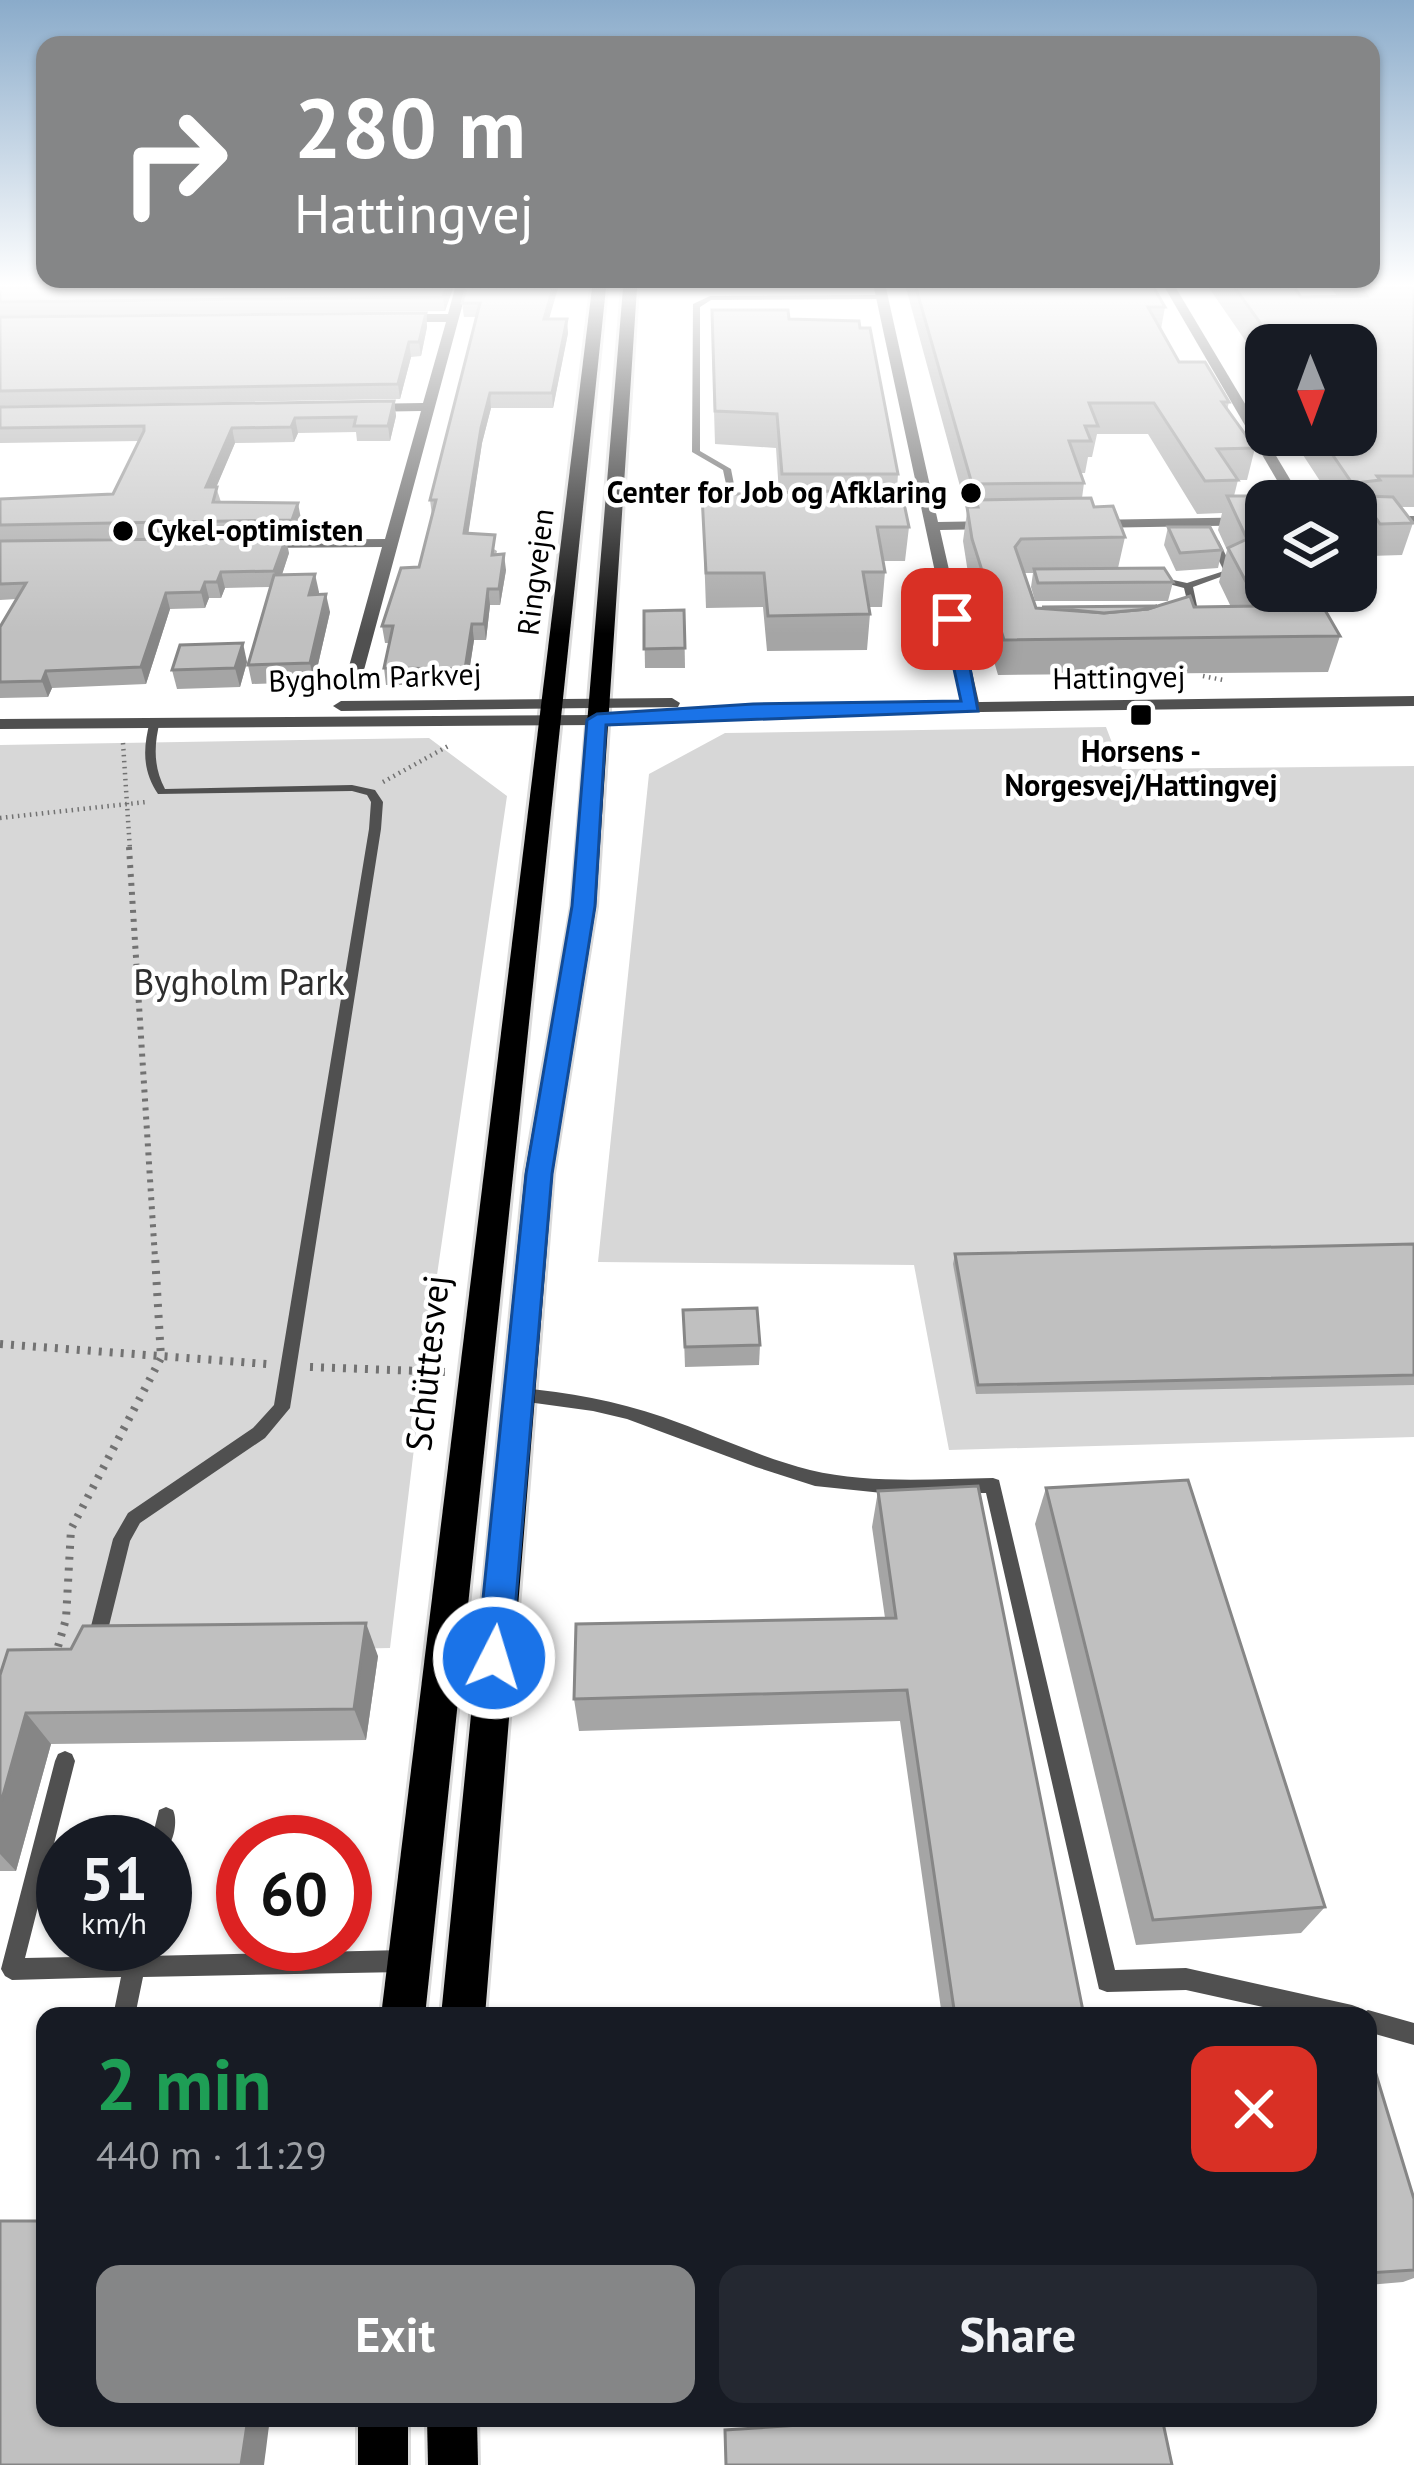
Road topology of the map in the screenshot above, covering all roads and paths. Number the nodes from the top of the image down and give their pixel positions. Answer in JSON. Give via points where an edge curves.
{"nodes":[{"id":1,"x":429,"y":403,"type":"edge"},
{"id":2,"x":586,"y":403,"type":"edge"},
{"id":3,"x":621,"y":403,"type":"edge"},
{"id":4,"x":696,"y":403,"type":"edge"},
{"id":5,"x":904,"y":403,"type":"edge"},
{"id":6,"x":1238,"y":403,"type":"edge"},
{"id":7,"x":428,"y":406,"type":"junction"},
{"id":8,"x":335,"y":408,"type":"edge"},
{"id":9,"x":1284,"y":480,"type":"edge"},
{"id":10,"x":755,"y":516,"type":"edge"},
{"id":11,"x":908,"y":516,"type":"edge"},
{"id":12,"x":1377,"y":520,"type":"edge"},
{"id":13,"x":1414,"y":520,"type":"edge"},
{"id":14,"x":930,"y":521,"type":"junction"},
{"id":15,"x":1245,"y":521,"type":"edge"},
{"id":16,"x":1204,"y":522,"type":"junction"},
{"id":17,"x":1064,"y":524,"type":"edge"},
{"id":18,"x":1017,"y":525,"type":"edge"},
{"id":19,"x":390,"y":543,"type":"junction"},
{"id":20,"x":230,"y":545,"type":"edge"},
{"id":21,"x":1136,"y":579,"type":"edge"},
{"id":22,"x":1188,"y":586,"type":"junction"},
{"id":23,"x":1169,"y":608,"type":"edge"},
{"id":24,"x":1192,"y":608,"type":"junction"},
{"id":25,"x":1179,"y":629,"type":"edge"},
{"id":26,"x":356,"y":670,"type":"dead end"},
{"id":27,"x":1414,"y":701,"type":"edge"},
{"id":28,"x":971,"y":707,"type":"junction"},
{"id":29,"x":550,"y":710,"type":"junction"},
{"id":30,"x":598,"y":710,"type":"junction"},
{"id":31,"x":508,"y":720,"type":"junction"},
{"id":32,"x":155,"y":721,"type":"junction"},
{"id":33,"x":125,"y":722,"type":"junction"},
{"id":34,"x":0,"y":724,"type":"edge"},
{"id":35,"x":371,"y":792,"type":"junction"},
{"id":36,"x":127,"y":805,"type":"junction"},
{"id":37,"x":0,"y":818,"type":"edge"},
{"id":38,"x":0,"y":1344,"type":"edge"},
{"id":39,"x":161,"y":1358,"type":"junction"},
{"id":40,"x":292,"y":1366,"type":"junction"},
{"id":41,"x":474,"y":1370,"type":"junction"},
{"id":42,"x":518,"y":1395,"type":"junction"},
{"id":43,"x":92,"y":1660,"type":"edge"},
{"id":44,"x":53,"y":1663,"type":"edge"},
{"id":45,"x":65,"y":1761,"type":"dead end"},
{"id":46,"x":51,"y":1815,"type":"edge"},
{"id":47,"x":36,"y":1875,"type":"edge"},
{"id":48,"x":192,"y":1956,"type":"edge"},
{"id":49,"x":406,"y":1961,"type":"junction"},
{"id":50,"x":36,"y":1966,"type":"edge"},
{"id":51,"x":134,"y":1971,"type":"edge"},
{"id":52,"x":126,"y":2007,"type":"edge"},
{"id":53,"x":403,"y":2007,"type":"edge"},
{"id":54,"x":464,"y":2007,"type":"edge"},
{"id":55,"x":1312,"y":2007,"type":"edge"},
{"id":56,"x":1377,"y":2024,"type":"edge"},
{"id":57,"x":1414,"y":2034,"type":"edge"},
{"id":58,"x":383,"y":2427,"type":"edge"},
{"id":59,"x":452,"y":2427,"type":"edge"},
{"id":60,"x":383,"y":2465,"type":"edge"},
{"id":61,"x":453,"y":2465,"type":"edge"}],
"edges":[{"from":1,"to":7,"type":"street"},
{"from":2,"to":29,"type":"main road","name":"Ringvejen"},
{"from":3,"to":30,"type":"main road","name":"Ringvejen"},
{"from":4,"to":10,"type":"lane","via":[[696,452],[728,469],[733,509]]},
{"from":5,"to":14,"type":"street"},
{"from":6,"to":9,"type":"street"},
{"from":7,"to":8,"type":"street"},
{"from":7,"to":19,"type":"street"},
{"from":11,"to":14,"type":"lane"},
{"from":12,"to":13,"type":"street"},
{"from":14,"to":18,"type":"street"},
{"from":14,"to":28,"type":"street"},
{"from":15,"to":16,"type":"street"},
{"from":16,"to":17,"type":"street"},
{"from":16,"to":22,"type":"lane","via":[[1229,572]]},
{"from":19,"to":20,"type":"street"},
{"from":19,"to":26,"type":"street"},
{"from":21,"to":22,"type":"lane"},
{"from":22,"to":24,"type":"lane"},
{"from":23,"to":24,"type":"lane"},
{"from":24,"to":25,"type":"lane"},
{"from":27,"to":28,"type":"street","name":"Hattingvej"},
{"from":28,"to":30,"type":"street","name":"Hattingvej"},
{"from":29,"to":30,"type":"street","name":"Bygholm Parkvej"},
{"from":29,"to":31,"type":"street","name":"Bygholm Parkvej"},
{"from":29,"to":32,"type":"street","name":"Bygholm Parkvej","via":[[229,709]]},
{"from":29,"to":41,"type":"main road","name":"Schüttesvej"},
{"from":30,"to":42,"type":"main road","via":[[584,906],[539,1174]]},
{"from":31,"to":32,"type":"street","name":"Bygholm Parkvej"},
{"from":31,"to":35,"type":"path","via":[[505,736],[451,744]]},
{"from":32,"to":33,"type":"street","name":"Bygholm Parkvej"},
{"from":32,"to":35,"type":"lane","via":[[148,745],[162,792]]},
{"from":33,"to":34,"type":"street","name":"Bygholm Parkvej"},
{"from":33,"to":36,"type":"path"},
{"from":35,"to":40,"type":"lane","via":[[375,829]]},
{"from":36,"to":37,"type":"path"},
{"from":36,"to":39,"type":"path"},
{"from":38,"to":39,"type":"path"},
{"from":39,"to":40,"type":"path"},
{"from":39,"to":44,"type":"path","via":[[71,1529],[66,1619]]},
{"from":40,"to":41,"type":"path"},
{"from":40,"to":43,"type":"lane","via":[[282,1408],[259,1433],[127,1528]]},
{"from":41,"to":49,"type":"main road","name":"Schüttesvej"},
{"from":42,"to":54,"type":"main road"},
{"from":42,"to":55,"type":"lane","via":[[611,1406],[796,1474],[915,1488],[993,1485],[1108,1981],[1186,1979]]},
{"from":45,"to":46,"type":"lane"},
{"from":47,"to":50,"type":"lane","via":[[12,1969]]},
{"from":48,"to":49,"type":"lane"},
{"from":49,"to":53,"type":"main road","name":"Schüttesvej"},
{"from":51,"to":52,"type":"lane"},
{"from":56,"to":57,"type":"lane"},
{"from":58,"to":60,"type":"main road"},
{"from":59,"to":61,"type":"main road"}]}
